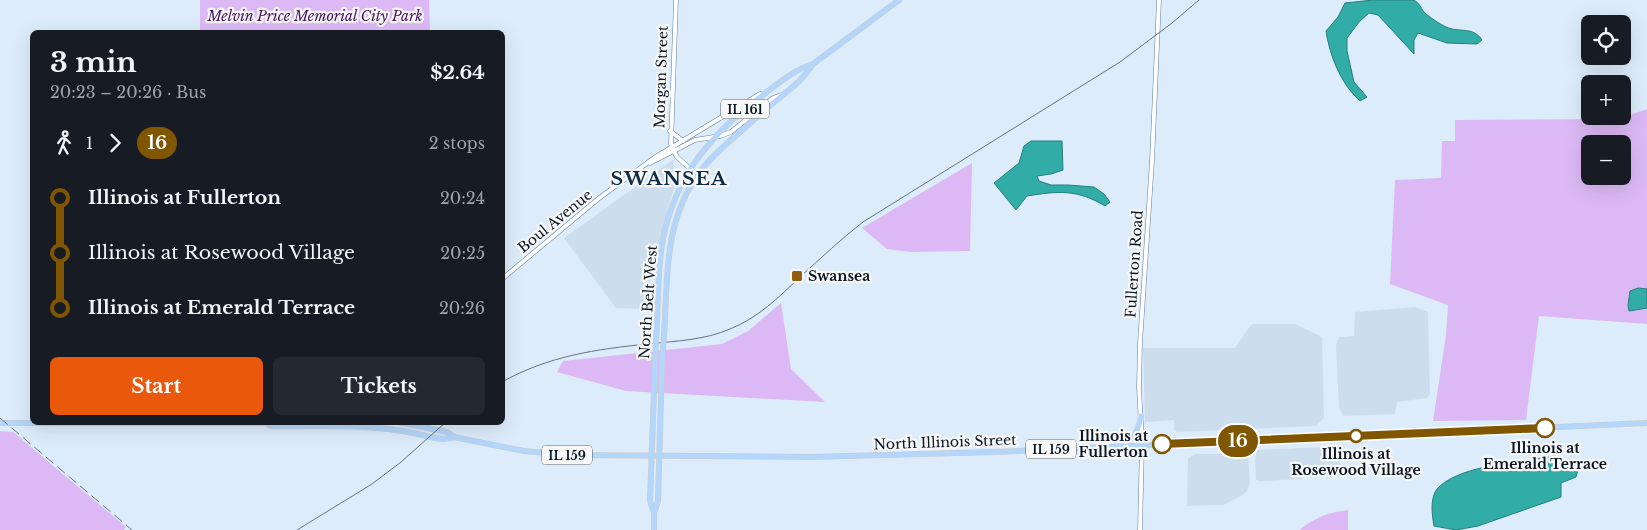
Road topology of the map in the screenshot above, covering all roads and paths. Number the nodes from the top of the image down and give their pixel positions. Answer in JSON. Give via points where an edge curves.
{"nodes":[{"id":1,"x":676,"y":0,"type":"edge"},
{"id":2,"x":899,"y":0,"type":"edge"},
{"id":3,"x":1159,"y":0,"type":"edge"},
{"id":4,"x":813,"y":64,"type":"junction"},
{"id":5,"x":768,"y":91,"type":"junction"},
{"id":6,"x":781,"y":95,"type":"junction"},
{"id":7,"x":670,"y":131,"type":"junction"},
{"id":8,"x":714,"y":136,"type":"junction"},
{"id":9,"x":683,"y":140,"type":"junction"},
{"id":10,"x":673,"y":149,"type":"junction"},
{"id":11,"x":690,"y":170,"type":"junction"},
{"id":12,"x":697,"y":175,"type":"junction"},
{"id":13,"x":505,"y":277,"type":"edge"},
{"id":14,"x":1141,"y":416,"type":"junction"},
{"id":15,"x":0,"y":423,"type":"edge"},
{"id":16,"x":30,"y":423,"type":"edge"},
{"id":17,"x":1647,"y":423,"type":"edge"},
{"id":18,"x":269,"y":425,"type":"edge"},
{"id":19,"x":373,"y":425,"type":"edge"},
{"id":20,"x":413,"y":425,"type":"edge"},
{"id":21,"x":454,"y":437,"type":"junction"},
{"id":22,"x":1142,"y":445,"type":"junction"},
{"id":23,"x":1115,"y":446,"type":"junction"},
{"id":24,"x":651,"y":455,"type":"junction"},
{"id":25,"x":658,"y":455,"type":"junction"},
{"id":26,"x":654,"y":512,"type":"junction"},
{"id":27,"x":654,"y":530,"type":"edge"},
{"id":28,"x":1140,"y":530,"type":"edge"}],
"edges":[{"from":1,"to":7,"type":"street","name":"Morgan Street"},
{"from":2,"to":4,"type":"main road","name":"North Belt West","number":"IL 161"},
{"from":3,"to":14,"type":"street","name":"Fullerton Road","via":[[1140,343]]},
{"from":4,"to":5,"type":"main road","name":"North Belt West","number":"IL 161","via":[[798,69]]},
{"from":4,"to":6,"type":"main road","name":"North Belt West","number":"IL 161","via":[[804,77]]},
{"from":5,"to":8,"type":"main road","name":"North Belt West","number":"IL 161"},
{"from":5,"to":9,"type":"street","name":"Boul Avenue"},
{"from":6,"to":8,"type":"street","name":"Boul Avenue","via":[[731,132]]},
{"from":6,"to":12,"type":"main road","name":"North Belt West","number":"IL 161"},
{"from":7,"to":9,"type":"street"},
{"from":7,"to":10,"type":"street","name":"Morgan Street"},
{"from":8,"to":10,"type":"street","name":"Boul Avenue"},
{"from":8,"to":11,"type":"main road","name":"North Belt West","number":"IL 161"},
{"from":9,"to":10,"type":"street","name":"Boul Avenue"},
{"from":10,"to":11,"type":"street"},
{"from":10,"to":13,"type":"street","name":"Boul Avenue","via":[[598,200]]},
{"from":11,"to":12,"type":"street"},
{"from":11,"to":24,"type":"main road","name":"North Belt West","number":"IL 161","bridge":true,"via":[[672,205],[660,261]]},
{"from":12,"to":25,"type":"main road","name":"North Belt West","number":"IL 161","bridge":true,"via":[[680,206],[671,236]]},
{"from":14,"to":22,"type":"street","name":"Fullerton Road"},
{"from":14,"to":23,"type":"main road","via":[[1134,435]]},
{"from":15,"to":16,"type":"main road","name":"North Illinois Street","number":"IL 159"},
{"from":17,"to":22,"type":"main road","name":"North Illinois Street","number":"IL 159"},
{"from":18,"to":19,"type":"main road","name":"North Illinois Street","number":"IL 159"},
{"from":19,"to":21,"type":"main road","name":"North Illinois Street","number":"IL 159","via":[[445,439]]},
{"from":20,"to":21,"type":"main road","name":"North Illinois Street","number":"IL 159","via":[[447,432]]},
{"from":21,"to":24,"type":"main road","name":"North Illinois Street","number":"IL 159","via":[[542,453]]},
{"from":22,"to":23,"type":"main road","name":"North Illinois Street","number":"IL 159"},
{"from":22,"to":28,"type":"street","name":"Fullerton Road"},
{"from":23,"to":25,"type":"main road","name":"North Illinois Street","number":"IL 159","via":[[862,456]]},
{"from":24,"to":25,"type":"main road","name":"North Illinois Street","number":"IL 159"},
{"from":24,"to":26,"type":"main road","number":"IL 161","via":[[650,501]]},
{"from":25,"to":26,"type":"main road","number":"IL 161","via":[[658,501]]},
{"from":26,"to":27,"type":"main road","number":"IL 161"}]}
